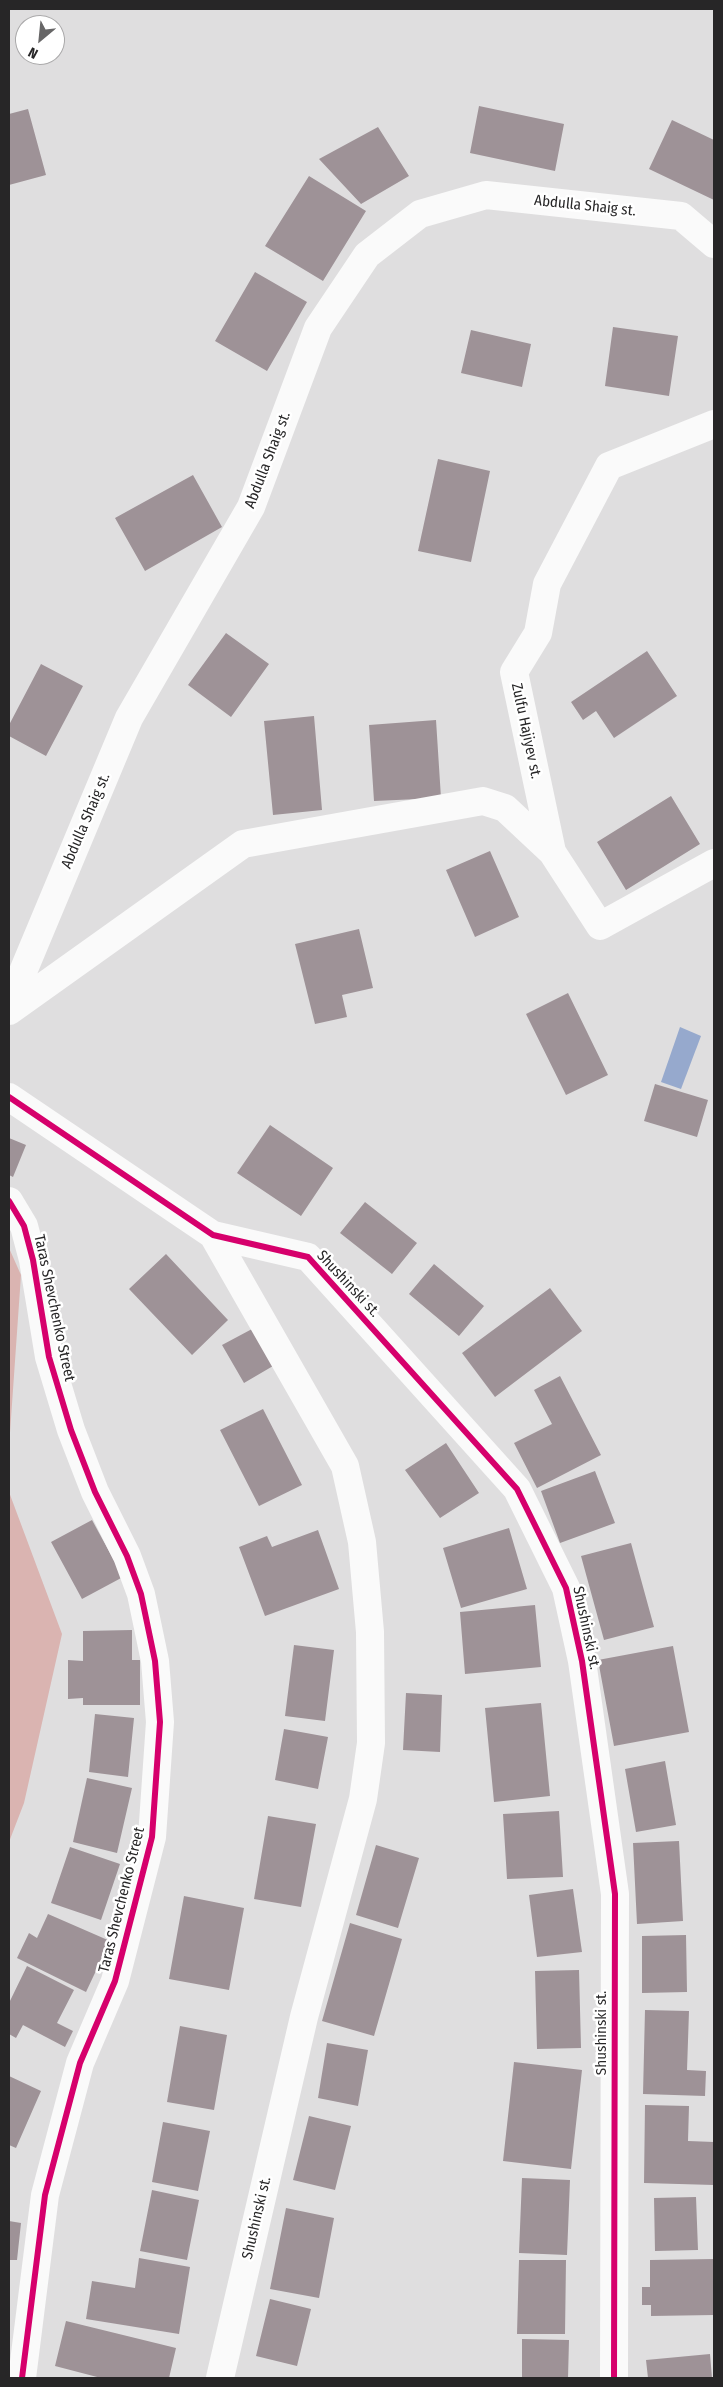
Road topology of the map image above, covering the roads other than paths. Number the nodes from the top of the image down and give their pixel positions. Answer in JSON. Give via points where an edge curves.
{"nodes":[{"id":1,"x":714,"y":244,"type":"edge"},
{"id":2,"x":714,"y":424,"type":"edge"},
{"id":3,"x":552,"y":852,"type":"junction"},
{"id":4,"x":714,"y":863,"type":"edge"},
{"id":5,"x":9,"y":1005,"type":"edge"},
{"id":6,"x":9,"y":1012,"type":"edge"},
{"id":7,"x":9,"y":1097,"type":"edge"},
{"id":8,"x":9,"y":1201,"type":"edge"},
{"id":9,"x":212,"y":1235,"type":"junction"},
{"id":10,"x":22,"y":2378,"type":"edge"},
{"id":11,"x":220,"y":2378,"type":"edge"},
{"id":12,"x":614,"y":2378,"type":"edge"}],
"edges":[{"from":1,"to":5,"type":"street","name":"Abdulla Shaig st.","via":[[681,216],[486,195],[420,214],[367,255],[318,328],[251,507],[129,718]]},
{"from":2,"to":3,"type":"street","name":"Zulfu Hajiyev st.","via":[[609,466],[547,584],[538,633],[514,672]]},
{"from":3,"to":4,"type":"street","name":"Zulfu Hajiyev st.","via":[[600,926]]},
{"from":3,"to":6,"type":"street","via":[[505,808],[484,801],[243,844]]},
{"from":7,"to":9,"type":"street","name":"Shushinski st."},
{"from":8,"to":10,"type":"street","name":"Taras Shevchenko Street","via":[[24,1226],[49,1356],[72,1430],[95,1492],[127,1556],[141,1594],[155,1661],[160,1722],[152,1836],[116,1981],[80,2063],[45,2195]]},
{"from":9,"to":11,"type":"street","name":"Shushinski st.","via":[[345,1466],[362,1542],[370,1632],[371,1734],[363,1798],[304,2017]]},
{"from":9,"to":12,"type":"street","name":"Shushinski st.","via":[[308,1257],[517,1489],[566,1588],[582,1661],[615,1894]]}]}
